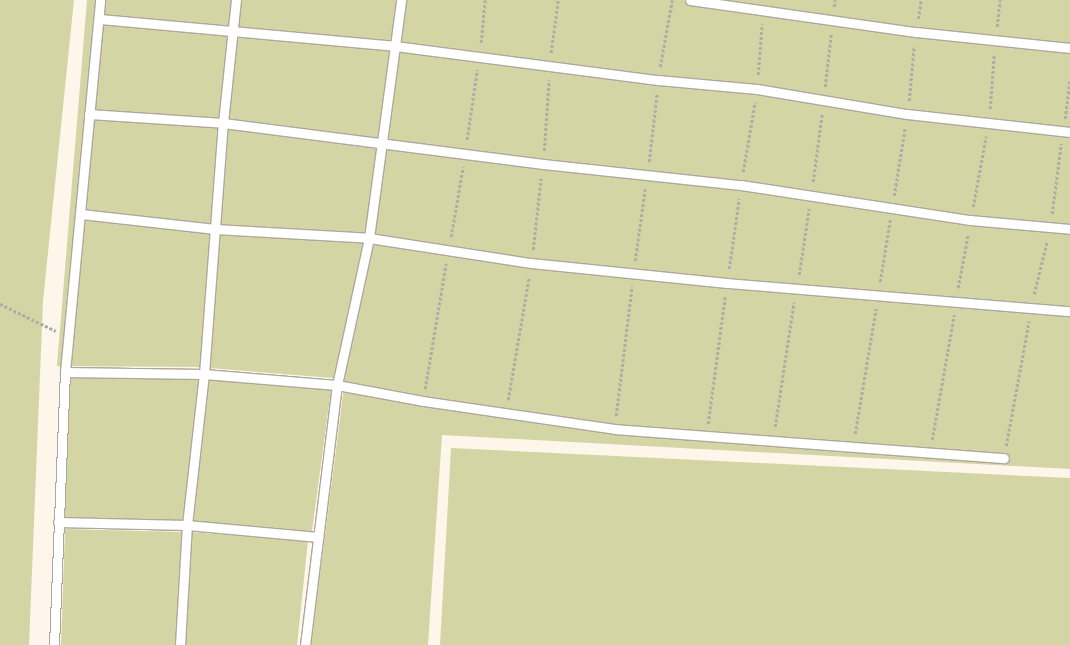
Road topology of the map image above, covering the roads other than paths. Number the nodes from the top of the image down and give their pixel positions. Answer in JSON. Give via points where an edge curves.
{"nodes":[{"id":1,"x":100,"y":0,"type":"edge"},
{"id":2,"x":236,"y":0,"type":"edge"},
{"id":3,"x":401,"y":0,"type":"edge"},
{"id":4,"x":690,"y":0,"type":"edge"},
{"id":5,"x":99,"y":19,"type":"junction"},
{"id":6,"x":232,"y":30,"type":"junction"},
{"id":7,"x":395,"y":46,"type":"junction"},
{"id":8,"x":1070,"y":48,"type":"edge"},
{"id":9,"x":89,"y":114,"type":"junction"},
{"id":10,"x":223,"y":122,"type":"junction"},
{"id":11,"x":1066,"y":132,"type":"edge"},
{"id":12,"x":382,"y":144,"type":"junction"},
{"id":13,"x":81,"y":214,"type":"junction"},
{"id":14,"x":215,"y":229,"type":"junction"},
{"id":15,"x":1070,"y":230,"type":"edge"},
{"id":16,"x":369,"y":238,"type":"junction"},
{"id":17,"x":1070,"y":311,"type":"edge"},
{"id":18,"x":65,"y":372,"type":"junction"},
{"id":19,"x":204,"y":374,"type":"junction"},
{"id":20,"x":337,"y":384,"type":"junction"},
{"id":21,"x":1004,"y":458,"type":"road end"},
{"id":22,"x":58,"y":522,"type":"junction"},
{"id":23,"x":187,"y":525,"type":"junction"},
{"id":24,"x":318,"y":537,"type":"junction"},
{"id":25,"x":54,"y":645,"type":"edge"},
{"id":26,"x":180,"y":645,"type":"edge"},
{"id":27,"x":305,"y":645,"type":"edge"}],
"edges":[{"from":1,"to":5,"type":"lane"},
{"from":2,"to":6,"type":"lane"},
{"from":3,"to":7,"type":"lane"},
{"from":4,"to":8,"type":"lane","via":[[916,32]]},
{"from":5,"to":6,"type":"lane"},
{"from":5,"to":9,"type":"lane"},
{"from":6,"to":7,"type":"lane"},
{"from":6,"to":10,"type":"lane"},
{"from":7,"to":11,"type":"lane","via":[[658,80],[757,89],[907,114]]},
{"from":7,"to":12,"type":"lane"},
{"from":9,"to":10,"type":"lane"},
{"from":9,"to":13,"type":"lane"},
{"from":10,"to":12,"type":"lane"},
{"from":10,"to":14,"type":"lane"},
{"from":12,"to":15,"type":"lane","via":[[741,185],[970,220]]},
{"from":12,"to":16,"type":"lane"},
{"from":13,"to":14,"type":"lane"},
{"from":13,"to":18,"type":"lane"},
{"from":14,"to":16,"type":"lane"},
{"from":14,"to":19,"type":"lane"},
{"from":16,"to":17,"type":"lane","via":[[531,263],[633,274]]},
{"from":16,"to":20,"type":"lane"},
{"from":18,"to":19,"type":"lane"},
{"from":18,"to":22,"type":"lane"},
{"from":19,"to":20,"type":"lane"},
{"from":19,"to":23,"type":"lane"},
{"from":20,"to":21,"type":"lane","via":[[423,401],[615,428]]},
{"from":20,"to":24,"type":"lane"},
{"from":22,"to":23,"type":"lane"},
{"from":22,"to":25,"type":"lane"},
{"from":23,"to":24,"type":"lane"},
{"from":23,"to":26,"type":"lane"},
{"from":24,"to":27,"type":"lane"}]}
